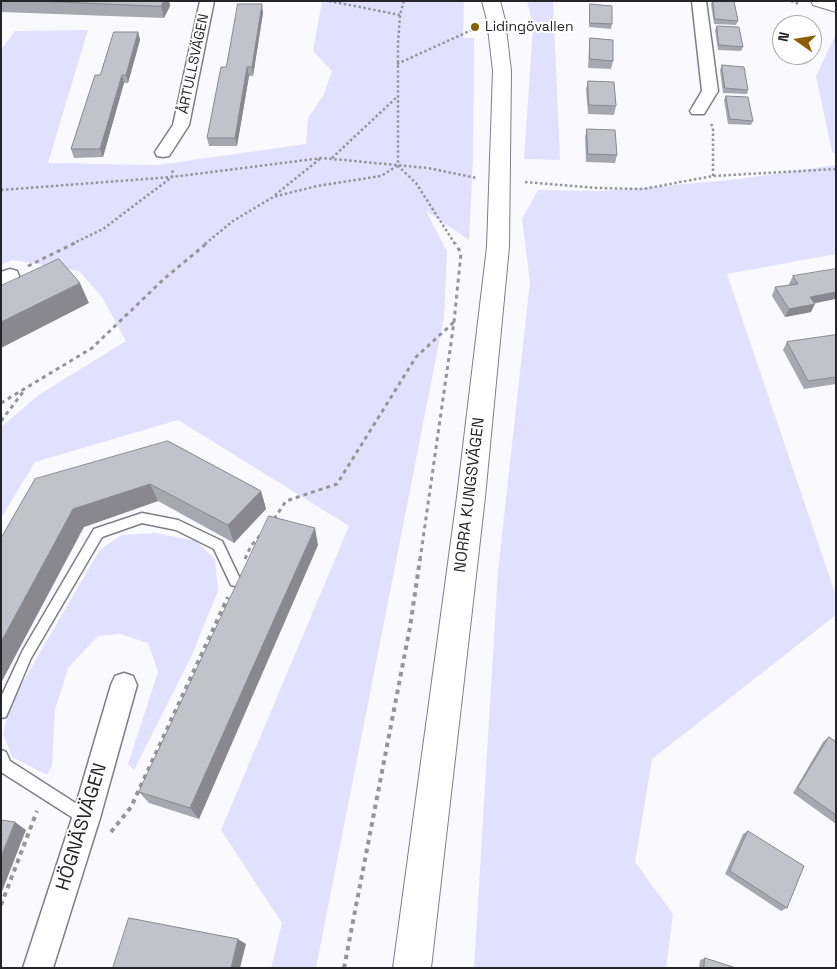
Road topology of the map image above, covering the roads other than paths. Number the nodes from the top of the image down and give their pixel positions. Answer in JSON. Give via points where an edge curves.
{"nodes":[{"id":1,"x":208,"y":1,"type":"edge"},
{"id":2,"x":699,"y":1,"type":"edge"},
{"id":3,"x":819,"y":1,"type":"edge"},
{"id":4,"x":836,"y":7,"type":"edge"},
{"id":5,"x":490,"y":11,"type":"edge"},
{"id":6,"x":698,"y":111,"type":"road end"},
{"id":7,"x":163,"y":152,"type":"road end"},
{"id":8,"x":235,"y":581,"type":"road end"},
{"id":9,"x":124,"y":685,"type":"dead end"},
{"id":10,"x":1,"y":712,"type":"edge"},
{"id":11,"x":1,"y":757,"type":"edge"},
{"id":12,"x":86,"y":818,"type":"junction"},
{"id":13,"x":38,"y":968,"type":"edge"},
{"id":14,"x":412,"y":968,"type":"edge"}],
"edges":[{"from":1,"to":7,"type":"street","name":"ÅRTULLSVÄGEN","via":[[181,125]]},
{"from":2,"to":6,"type":"street","via":[[710,90]]},
{"from":3,"to":4,"type":"main road"},
{"from":5,"to":14,"type":"main road","name":"NORRA KUNGSVÄGEN","via":[[502,71],[498,247],[471,497]]},
{"from":8,"to":10,"type":"lane","via":[[218,545],[178,525],[142,518],[98,533],[27,654]]},
{"from":9,"to":12,"type":"street","name":"HÖGNÄSVÄGEN"},
{"from":11,"to":12,"type":"lane","via":[[5,766]]},
{"from":12,"to":13,"type":"street","name":"HÖGNÄSVÄGEN"}]}
